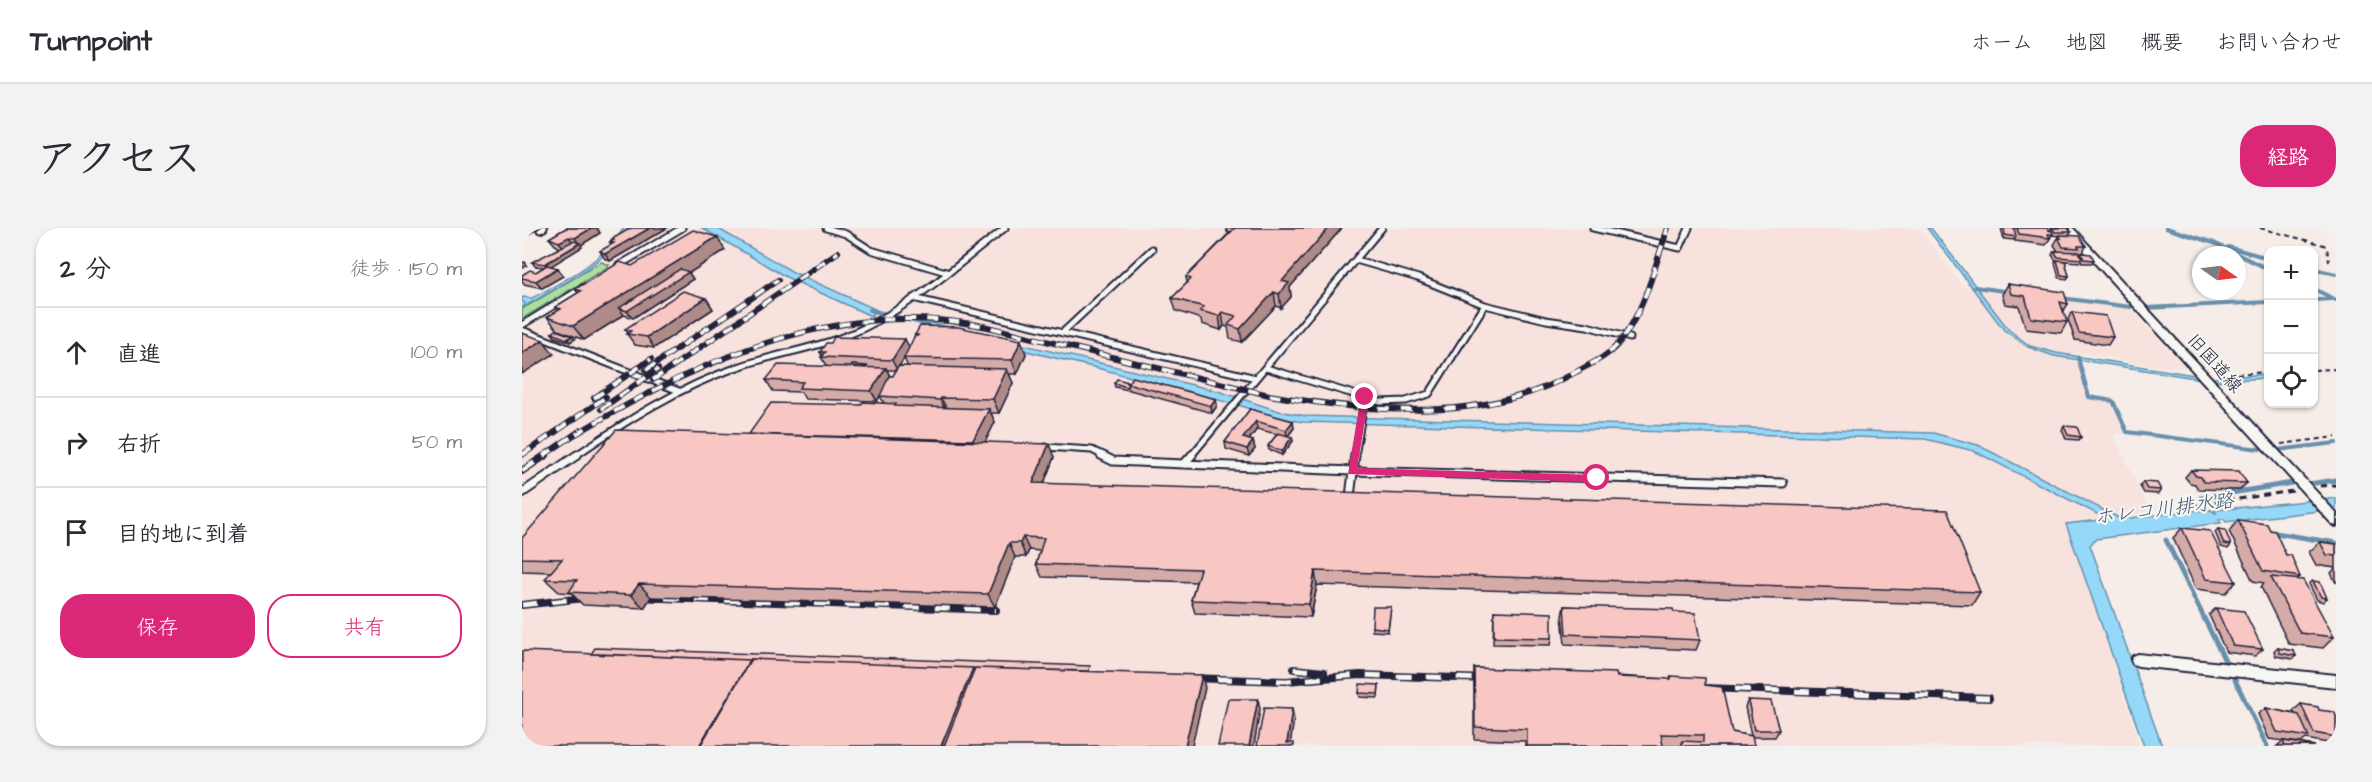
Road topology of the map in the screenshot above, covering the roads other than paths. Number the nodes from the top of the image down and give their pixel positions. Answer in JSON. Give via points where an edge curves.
{"nodes":[{"id":1,"x":682,"y":228,"type":"edge"},
{"id":2,"x":826,"y":228,"type":"edge"},
{"id":3,"x":1005,"y":228,"type":"edge"},
{"id":4,"x":1382,"y":228,"type":"edge"},
{"id":5,"x":1593,"y":228,"type":"edge"},
{"id":6,"x":1689,"y":228,"type":"edge"},
{"id":7,"x":2067,"y":228,"type":"edge"},
{"id":8,"x":1152,"y":249,"type":"dead end"},
{"id":9,"x":1356,"y":260,"type":"junction"},
{"id":10,"x":612,"y":270,"type":"edge"},
{"id":11,"x":946,"y":273,"type":"junction"},
{"id":12,"x":592,"y":282,"type":"edge"},
{"id":13,"x":913,"y":298,"type":"junction"},
{"id":14,"x":1485,"y":305,"type":"junction"},
{"id":15,"x":522,"y":325,"type":"edge"},
{"id":16,"x":522,"y":330,"type":"edge"},
{"id":17,"x":1062,"y":333,"type":"junction"},
{"id":18,"x":1630,"y":338,"type":"dead end"},
{"id":19,"x":1266,"y":368,"type":"junction"},
{"id":20,"x":1256,"y":378,"type":"junction"},
{"id":21,"x":679,"y":391,"type":"junction"},
{"id":22,"x":1365,"y":397,"type":"junction"},
{"id":23,"x":1037,"y":447,"type":"edge"},
{"id":24,"x":1184,"y":464,"type":"junction"},
{"id":25,"x":1352,"y":471,"type":"junction"},
{"id":26,"x":1783,"y":483,"type":"dead end"},
{"id":27,"x":522,"y":493,"type":"edge"},
{"id":28,"x":1350,"y":497,"type":"edge"},
{"id":29,"x":2333,"y":518,"type":"edge"},
{"id":30,"x":2138,"y":660,"type":"dead end"},
{"id":31,"x":2336,"y":681,"type":"edge"}],
"edges":[{"from":1,"to":10,"type":"lane"},
{"from":2,"to":11,"type":"lane","via":[[846,234],[871,250]]},
{"from":3,"to":11,"type":"lane"},
{"from":4,"to":9,"type":"lane"},
{"from":5,"to":6,"type":"lane","via":[[1680,248]]},
{"from":7,"to":29,"type":"street","name":"旧国道線"},
{"from":8,"to":17,"type":"lane"},
{"from":9,"to":14,"type":"lane","via":[[1418,278]]},
{"from":9,"to":19,"type":"lane"},
{"from":11,"to":13,"type":"lane"},
{"from":12,"to":15,"type":"lane"},
{"from":13,"to":17,"type":"lane"},
{"from":13,"to":21,"type":"lane","via":[[867,327],[755,360]]},
{"from":14,"to":18,"type":"lane"},
{"from":14,"to":22,"type":"lane","via":[[1429,394],[1406,401],[1380,402]]},
{"from":16,"to":21,"type":"lane"},
{"from":17,"to":20,"type":"lane"},
{"from":19,"to":20,"type":"lane"},
{"from":19,"to":22,"type":"lane"},
{"from":20,"to":24,"type":"lane"},
{"from":21,"to":27,"type":"lane","via":[[614,429]]},
{"from":22,"to":25,"type":"lane"},
{"from":23,"to":24,"type":"lane","via":[[1092,450],[1113,461]]},
{"from":24,"to":25,"type":"lane"},
{"from":25,"to":26,"type":"lane"},
{"from":25,"to":28,"type":"lane"},
{"from":30,"to":31,"type":"street"}]}
